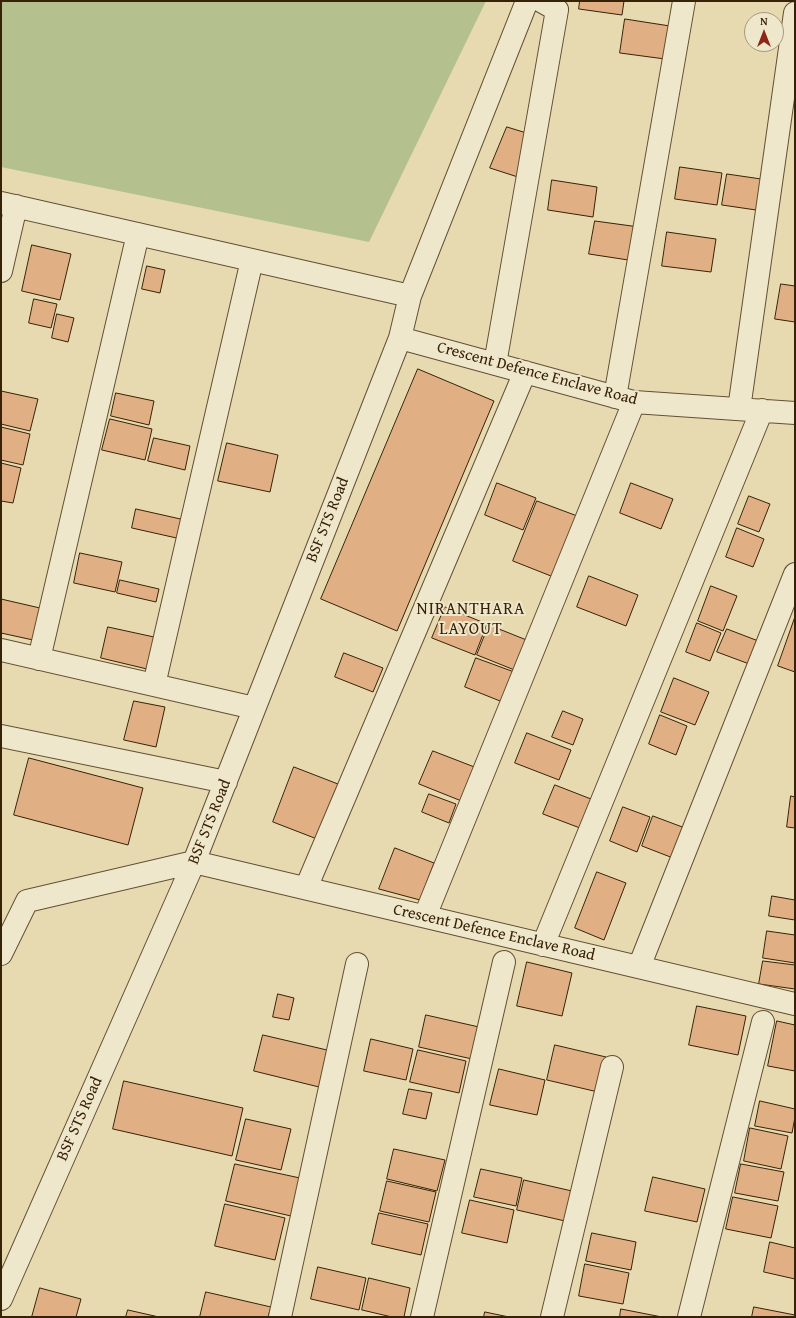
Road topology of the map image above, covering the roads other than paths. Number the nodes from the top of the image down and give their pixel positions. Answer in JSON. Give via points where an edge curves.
{"nodes":[{"id":1,"x":527,"y":1,"type":"edge"},
{"id":2,"x":541,"y":1,"type":"edge"},
{"id":3,"x":684,"y":1,"type":"edge"},
{"id":4,"x":795,"y":14,"type":"edge"},
{"id":5,"x":8,"y":204,"type":"edge"},
{"id":6,"x":138,"y":234,"type":"junction"},
{"id":7,"x":252,"y":260,"type":"junction"},
{"id":8,"x":1,"y":270,"type":"edge"},
{"id":9,"x":410,"y":296,"type":"junction"},
{"id":10,"x":400,"y":338,"type":"junction"},
{"id":11,"x":495,"y":364,"type":"junction"},
{"id":12,"x":525,"y":372,"type":"junction"},
{"id":13,"x":625,"y":399,"type":"junction"},
{"id":14,"x":739,"y":409,"type":"junction"},
{"id":15,"x":762,"y":410,"type":"junction"},
{"id":16,"x":795,"y":413,"type":"edge"},
{"id":17,"x":795,"y":574,"type":"edge"},
{"id":18,"x":1,"y":650,"type":"edge"},
{"id":19,"x":39,"y":659,"type":"junction"},
{"id":20,"x":154,"y":685,"type":"junction"},
{"id":21,"x":254,"y":708,"type":"junction"},
{"id":22,"x":1,"y":736,"type":"edge"},
{"id":23,"x":226,"y":782,"type":"junction"},
{"id":24,"x":194,"y":862,"type":"junction"},
{"id":25,"x":306,"y":888,"type":"junction"},
{"id":26,"x":425,"y":916,"type":"junction"},
{"id":27,"x":543,"y":944,"type":"junction"},
{"id":28,"x":1,"y":954,"type":"edge"},
{"id":29,"x":504,"y":962,"type":"dead end"},
{"id":30,"x":358,"y":964,"type":"dead end"},
{"id":31,"x":639,"y":967,"type":"junction"},
{"id":32,"x":795,"y":1004,"type":"edge"},
{"id":33,"x":763,"y":1022,"type":"dead end"},
{"id":34,"x":612,"y":1067,"type":"dead end"},
{"id":35,"x":1,"y":1299,"type":"edge"},
{"id":36,"x":280,"y":1317,"type":"edge"},
{"id":37,"x":422,"y":1317,"type":"edge"},
{"id":38,"x":552,"y":1317,"type":"edge"},
{"id":39,"x":689,"y":1317,"type":"edge"}],
"edges":[{"from":1,"to":9,"type":"street","name":"BSF STS Road"},
{"from":2,"to":11,"type":"street","via":[[558,10]]},
{"from":3,"to":13,"type":"street"},
{"from":4,"to":14,"type":"street"},
{"from":5,"to":6,"type":"street"},
{"from":5,"to":8,"type":"street"},
{"from":6,"to":7,"type":"street"},
{"from":6,"to":19,"type":"street"},
{"from":7,"to":9,"type":"street"},
{"from":7,"to":20,"type":"street"},
{"from":9,"to":10,"type":"street","name":"BSF STS Road"},
{"from":10,"to":11,"type":"street","name":"Crescent Defence Enclave Road"},
{"from":10,"to":21,"type":"street","name":"BSF STS Road"},
{"from":11,"to":12,"type":"street","name":"Crescent Defence Enclave Road"},
{"from":12,"to":13,"type":"street","name":"Crescent Defence Enclave Road"},
{"from":12,"to":25,"type":"street"},
{"from":13,"to":14,"type":"street","name":"Crescent Defence Enclave Road"},
{"from":13,"to":26,"type":"street"},
{"from":14,"to":15,"type":"street","name":"Crescent Defence Enclave Road"},
{"from":15,"to":16,"type":"street","name":"Crescent Defence Enclave Road"},
{"from":15,"to":27,"type":"street"},
{"from":17,"to":31,"type":"street"},
{"from":18,"to":19,"type":"street"},
{"from":19,"to":20,"type":"street"},
{"from":20,"to":21,"type":"street"},
{"from":21,"to":23,"type":"street","name":"BSF STS Road"},
{"from":22,"to":23,"type":"street"},
{"from":23,"to":24,"type":"street","name":"BSF STS Road"},
{"from":24,"to":25,"type":"street","name":"Crescent Defence Enclave Road"},
{"from":24,"to":28,"type":"street","via":[[27,901]]},
{"from":24,"to":35,"type":"street","name":"BSF STS Road"},
{"from":25,"to":26,"type":"street","name":"Crescent Defence Enclave Road"},
{"from":26,"to":27,"type":"street","name":"Crescent Defence Enclave Road"},
{"from":27,"to":31,"type":"street","name":"Crescent Defence Enclave Road"},
{"from":29,"to":37,"type":"street"},
{"from":30,"to":36,"type":"street"},
{"from":31,"to":32,"type":"street","name":"Crescent Defence Enclave Road"},
{"from":33,"to":39,"type":"street"},
{"from":34,"to":38,"type":"street"}]}
